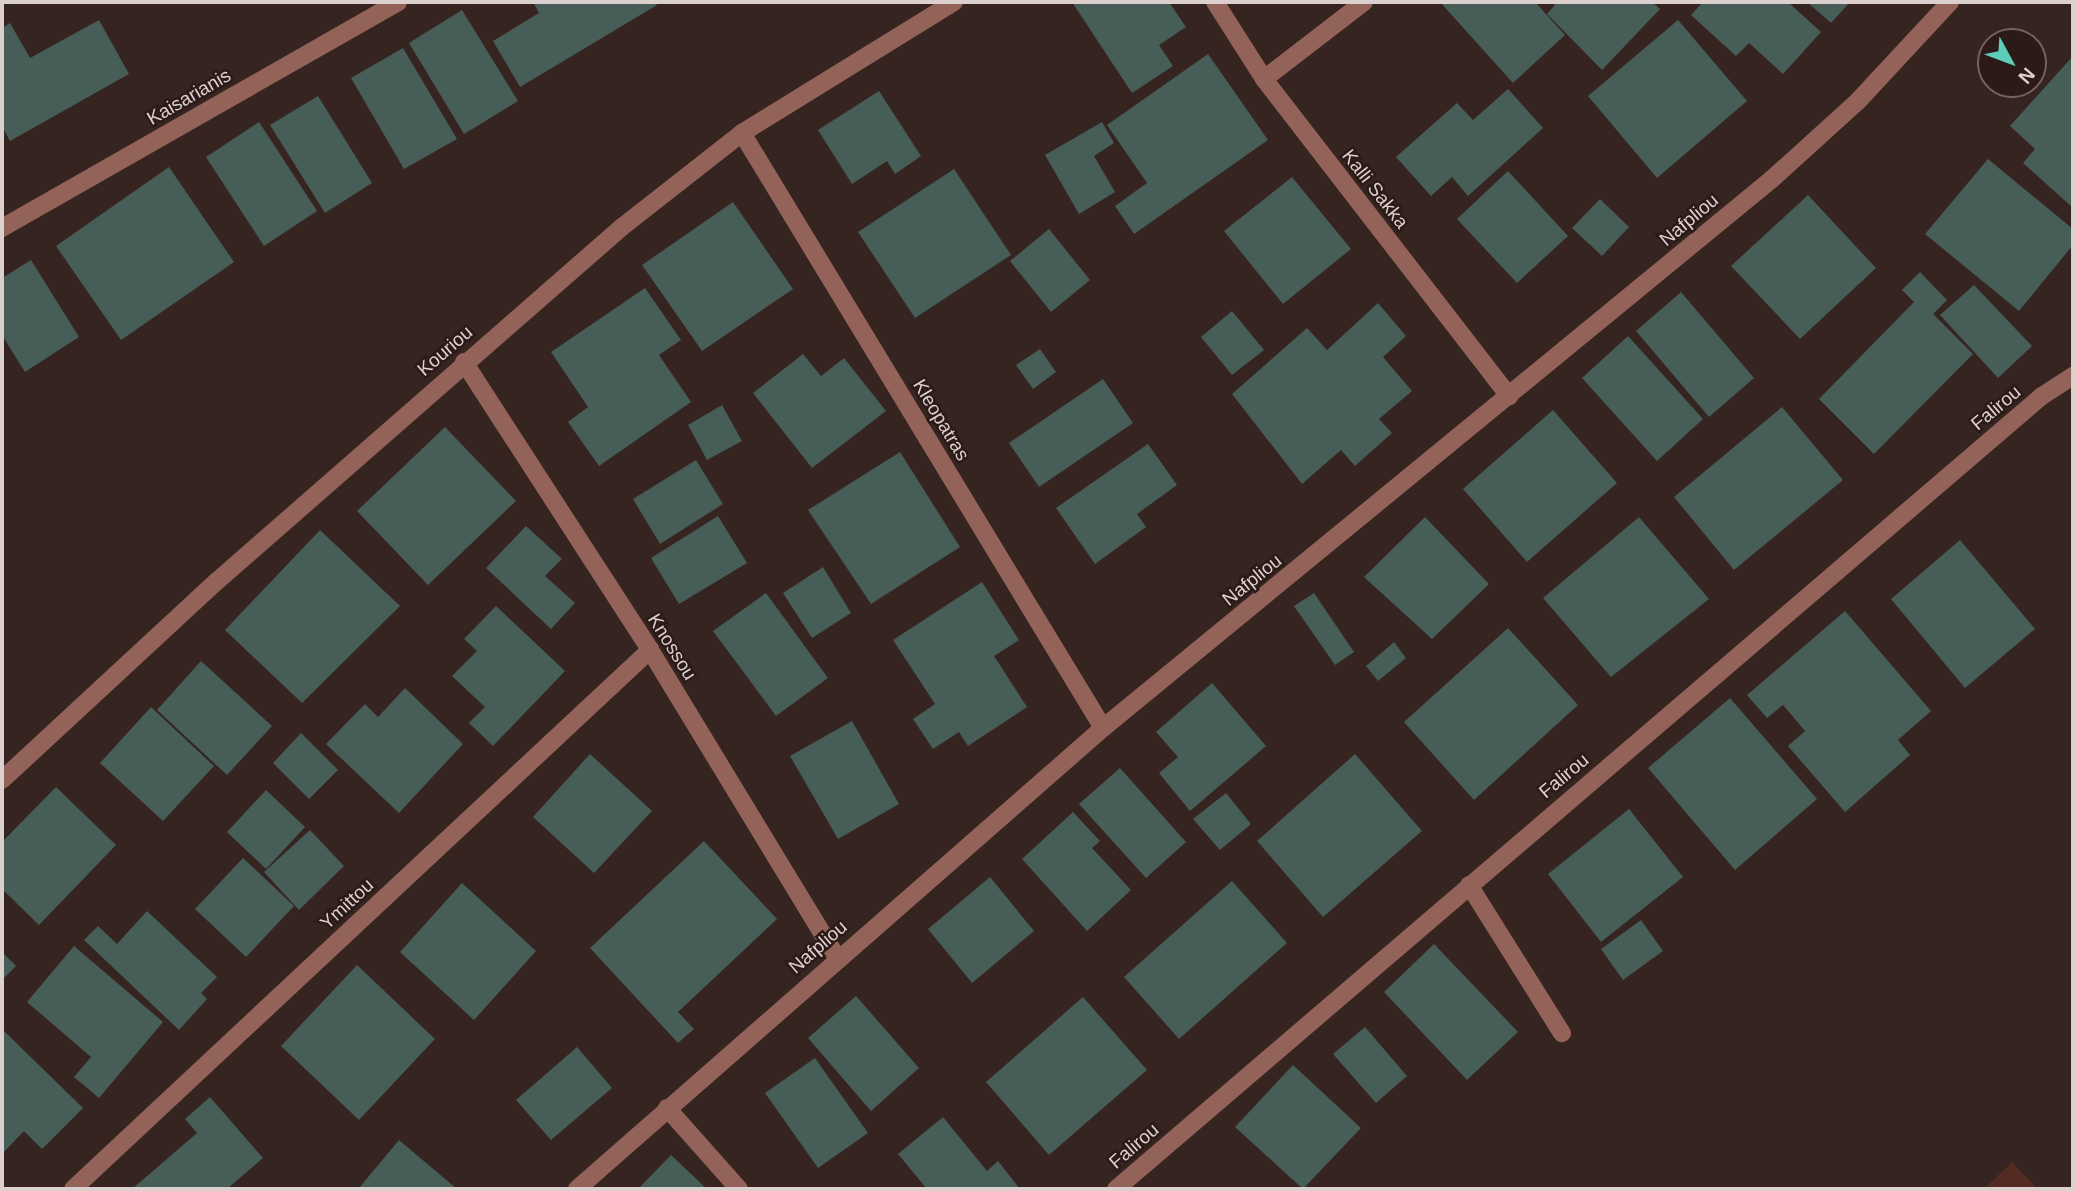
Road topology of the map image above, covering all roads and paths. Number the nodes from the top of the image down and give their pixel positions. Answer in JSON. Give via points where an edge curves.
{"nodes":[{"id":1,"x":398,"y":2,"type":"edge"},
{"id":2,"x":954,"y":2,"type":"edge"},
{"id":3,"x":1215,"y":2,"type":"edge"},
{"id":4,"x":1364,"y":2,"type":"edge"},
{"id":5,"x":1950,"y":2,"type":"edge"},
{"id":6,"x":1264,"y":79,"type":"junction"},
{"id":7,"x":742,"y":134,"type":"junction"},
{"id":8,"x":2,"y":228,"type":"edge"},
{"id":9,"x":464,"y":362,"type":"junction"},
{"id":10,"x":2073,"y":376,"type":"edge"},
{"id":11,"x":1509,"y":396,"type":"junction"},
{"id":12,"x":650,"y":650,"type":"junction"},
{"id":13,"x":1104,"y":729,"type":"junction"},
{"id":14,"x":2,"y":780,"type":"edge"},
{"id":15,"x":1469,"y":885,"type":"junction"},
{"id":16,"x":837,"y":958,"type":"junction"},
{"id":17,"x":1562,"y":1033,"type":"dead end"},
{"id":18,"x":667,"y":1108,"type":"junction"},
{"id":19,"x":73,"y":1189,"type":"edge"},
{"id":20,"x":577,"y":1189,"type":"edge"},
{"id":21,"x":739,"y":1189,"type":"edge"},
{"id":22,"x":1116,"y":1189,"type":"edge"}],
"edges":[{"from":1,"to":8,"type":"street","name":"Kaisarianis"},
{"from":2,"to":7,"type":"street","name":"Kouriou"},
{"from":3,"to":6,"type":"street","name":"Kalli Sakka"},
{"from":4,"to":6,"type":"street"},
{"from":5,"to":11,"type":"street","name":"Nafpliou","via":[[1858,101],[1772,179]]},
{"from":6,"to":11,"type":"street","name":"Kalli Sakka"},
{"from":7,"to":9,"type":"street","name":"Kouriou","via":[[622,227]]},
{"from":7,"to":13,"type":"street","name":"Kleopatras"},
{"from":9,"to":12,"type":"street","name":"Knossou"},
{"from":9,"to":14,"type":"street","name":"Kouriou"},
{"from":10,"to":15,"type":"street","name":"Falirou","via":[[2042,396]]},
{"from":11,"to":13,"type":"street","name":"Nafpliou"},
{"from":12,"to":16,"type":"street","name":"Knossou"},
{"from":12,"to":19,"type":"street","name":"Ymittou"},
{"from":13,"to":16,"type":"street","name":"Nafpliou"},
{"from":15,"to":17,"type":"street"},
{"from":15,"to":22,"type":"street","name":"Falirou"},
{"from":16,"to":18,"type":"street","name":"Nafpliou"},
{"from":18,"to":20,"type":"street","name":"Nafpliou"},
{"from":18,"to":21,"type":"street"}]}
